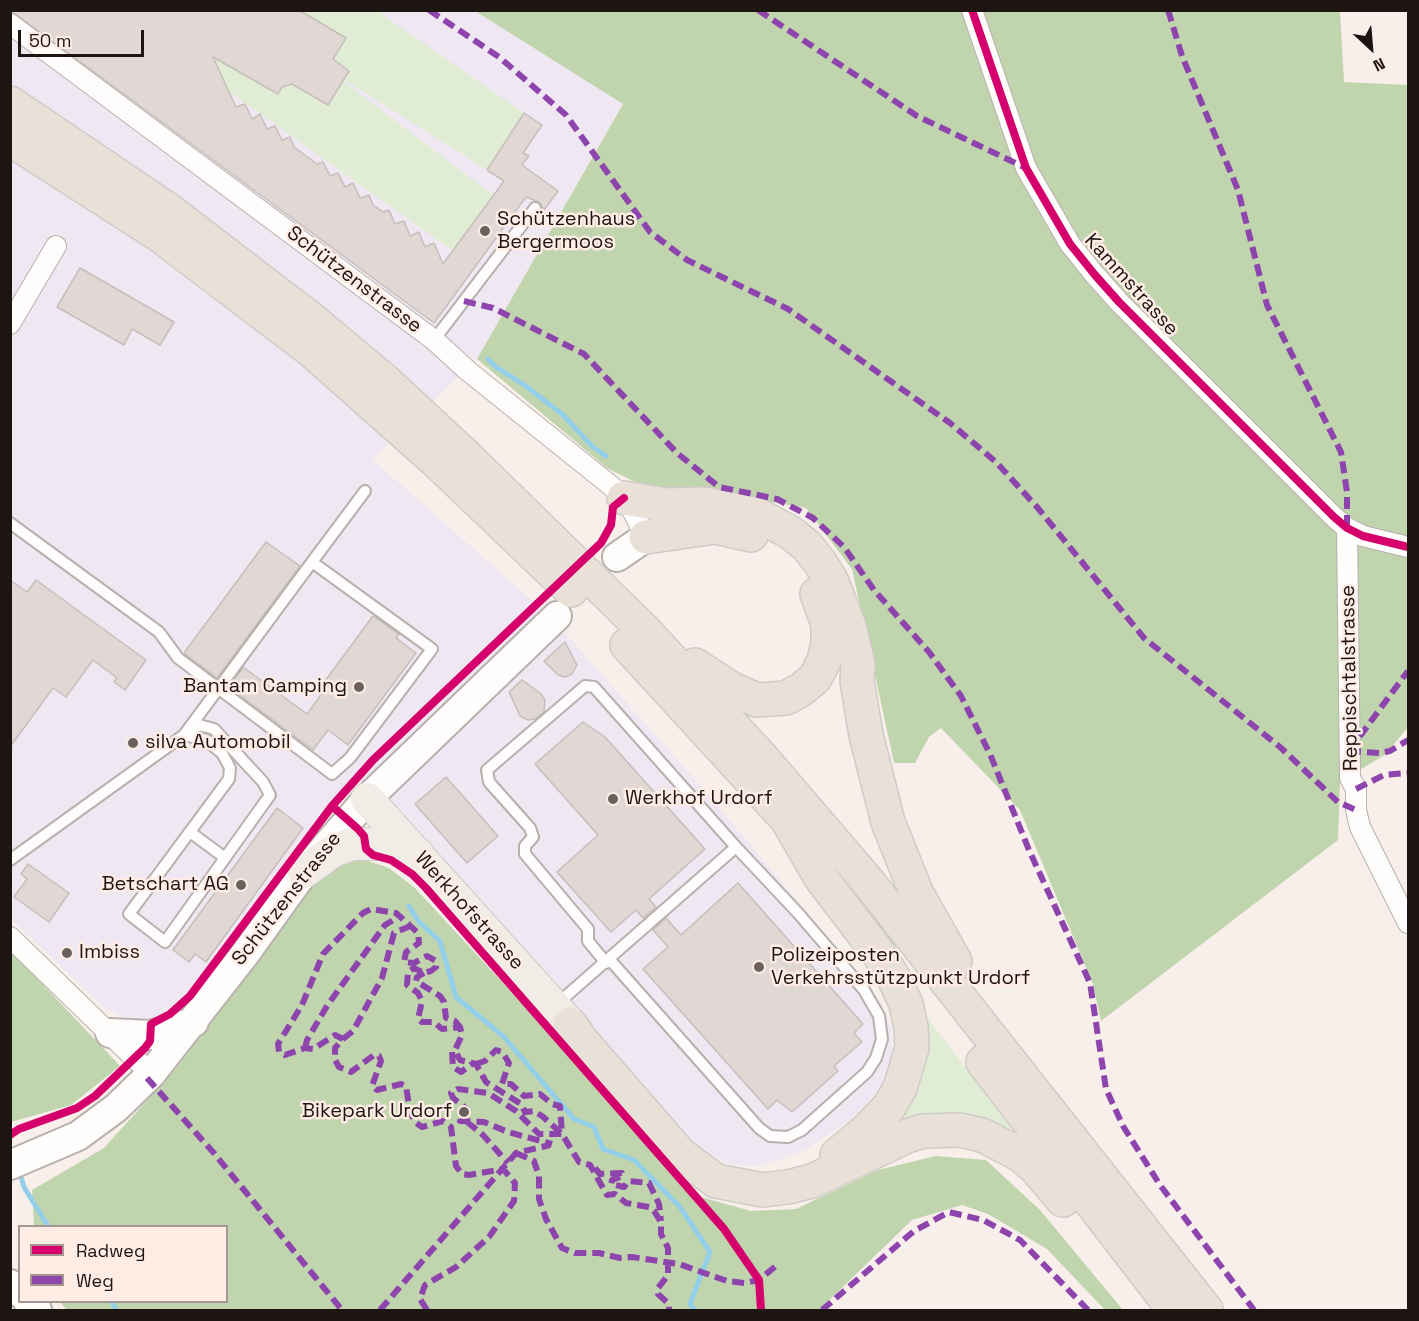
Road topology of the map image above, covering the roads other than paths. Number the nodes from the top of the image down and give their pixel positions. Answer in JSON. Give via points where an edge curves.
{"nodes":[{"id":1,"x":972,"y":10,"type":"edge"},
{"id":2,"x":10,"y":24,"type":"edge"},
{"id":3,"x":10,"y":103,"type":"edge"},
{"id":4,"x":10,"y":139,"type":"edge"},
{"id":5,"x":535,"y":208,"type":"dead end"},
{"id":6,"x":56,"y":246,"type":"dead end"},
{"id":7,"x":10,"y":324,"type":"edge"},
{"id":8,"x":434,"y":340,"type":"junction"},
{"id":9,"x":365,"y":491,"type":"dead end"},
{"id":10,"x":624,"y":498,"type":"junction"},
{"id":11,"x":728,"y":508,"type":"junction"},
{"id":12,"x":10,"y":523,"type":"edge"},
{"id":13,"x":1347,"y":528,"type":"junction"},
{"id":14,"x":646,"y":537,"type":"junction"},
{"id":15,"x":1408,"y":547,"type":"edge"},
{"id":16,"x":617,"y":557,"type":"dead end"},
{"id":17,"x":312,"y":562,"type":"junction"},
{"id":18,"x":557,"y":616,"type":"dead end"},
{"id":19,"x":644,"y":630,"type":"junction"},
{"id":20,"x":216,"y":688,"type":"junction"},
{"id":21,"x":184,"y":735,"type":"junction"},
{"id":22,"x":367,"y":799,"type":"junction"},
{"id":23,"x":788,"y":821,"type":"junction"},
{"id":24,"x":190,"y":832,"type":"junction"},
{"id":25,"x":736,"y":847,"type":"junction"},
{"id":26,"x":419,"y":855,"type":"junction"},
{"id":27,"x":225,"y":858,"type":"junction"},
{"id":28,"x":10,"y":860,"type":"edge"},
{"id":29,"x":296,"y":867,"type":"junction"},
{"id":30,"x":1408,"y":923,"type":"edge"},
{"id":31,"x":10,"y":937,"type":"edge"},
{"id":32,"x":608,"y":962,"type":"junction"},
{"id":33,"x":562,"y":1015,"type":"junction"},
{"id":34,"x":194,"y":1022,"type":"junction"},
{"id":35,"x":110,"y":1033,"type":"junction"},
{"id":36,"x":151,"y":1074,"type":"junction"},
{"id":37,"x":1047,"y":1106,"type":"junction"},
{"id":38,"x":874,"y":1138,"type":"junction"},
{"id":39,"x":22,"y":1161,"type":"edge"},
{"id":40,"x":1169,"y":1304,"type":"edge"},
{"id":41,"x":1206,"y":1311,"type":"edge"}],
"edges":[{"from":1,"to":13,"type":"street","name":"Kammstrasse","via":[[1026,168],[1070,244],[1119,302]]},
{"from":2,"to":8,"type":"street","name":"Schützenstrasse"},
{"from":3,"to":19,"type":"highway","via":[[170,211],[311,319],[477,466]]},
{"from":4,"to":23,"type":"highway","via":[[159,234],[287,331],[369,400],[546,565],[644,663]]},
{"from":5,"to":8,"type":"lane"},
{"from":6,"to":7,"type":"street"},
{"from":8,"to":10,"type":"street","name":"Schützenstrasse"},
{"from":9,"to":17,"type":"lane"},
{"from":10,"to":11,"type":"highway"},
{"from":10,"to":14,"type":"street","name":"Schützenstrasse"},
{"from":11,"to":14,"type":"highway","via":[[670,519]]},
{"from":11,"to":37,"type":"highway","via":[[758,515],[791,533],[807,546],[832,582],[849,626],[873,768],[903,863],[943,943],[1029,1064]]},
{"from":12,"to":20,"type":"lane","via":[[159,632],[178,658]]},
{"from":13,"to":15,"type":"street"},
{"from":13,"to":30,"type":"street","name":"Reppischtalstrasse","via":[[1350,778],[1356,789],[1360,827]]},
{"from":14,"to":16,"type":"main road"},
{"from":14,"to":19,"type":"highway","via":[[715,528],[738,531],[781,550],[812,585],[828,624],[828,643],[824,661],[802,689],[786,698],[764,700],[732,689]]},
{"from":17,"to":20,"type":"lane"},
{"from":17,"to":20,"type":"lane","via":[[432,649],[350,758],[332,774]]},
{"from":18,"to":22,"type":"main road","name":"Schützenstrasse"},
{"from":19,"to":37,"type":"highway","via":[[763,759],[865,878]]},
{"from":20,"to":21,"type":"lane"},
{"from":21,"to":24,"type":"lane","via":[[206,740],[222,753],[230,768],[229,779]]},
{"from":21,"to":27,"type":"lane","via":[[199,725],[214,729],[263,782],[270,795]]},
{"from":21,"to":28,"type":"lane"},
{"from":22,"to":26,"type":"main road","name":"Werkhofstrasse"},
{"from":22,"to":29,"type":"main road","name":"Schützenstrasse"},
{"from":23,"to":38,"type":"highway","via":[[821,878],[879,954],[906,1004],[912,1048],[908,1067]]},
{"from":23,"to":40,"type":"highway","via":[[912,971]]},
{"from":24,"to":27,"type":"lane"},
{"from":24,"to":27,"type":"lane","via":[[129,914],[165,942]]},
{"from":25,"to":32,"type":"lane"},
{"from":25,"to":32,"type":"lane","via":[[594,687],[585,686],[487,770],[489,782],[530,828],[533,837],[525,846],[525,854],[588,929],[588,941]]},
{"from":25,"to":32,"type":"lane","via":[[864,990],[879,1016],[882,1040],[876,1058],[859,1079],[802,1130],[788,1137],[770,1136]]},
{"from":26,"to":29,"type":"main road","via":[[385,844],[352,844]]},
{"from":26,"to":33,"type":"main road","name":"Werkhofstrasse"},
{"from":29,"to":34,"type":"main road","name":"Schützenstrasse"},
{"from":31,"to":35,"type":"street"},
{"from":32,"to":33,"type":"lane"},
{"from":33,"to":38,"type":"highway","via":[[586,1035],[685,1147],[722,1170],[762,1180],[784,1178],[808,1172]]},
{"from":34,"to":35,"type":"main road","via":[[150,1035]]},
{"from":34,"to":36,"type":"main road","name":"Schützenstrasse"},
{"from":35,"to":36,"type":"street"},
{"from":36,"to":39,"type":"main road","name":"Schützenstrasse","via":[[116,1108],[78,1136]]},
{"from":37,"to":41,"type":"highway"},
{"from":38,"to":40,"type":"highway","via":[[960,1130],[1002,1144],[1049,1182],[1127,1284]]}]}
